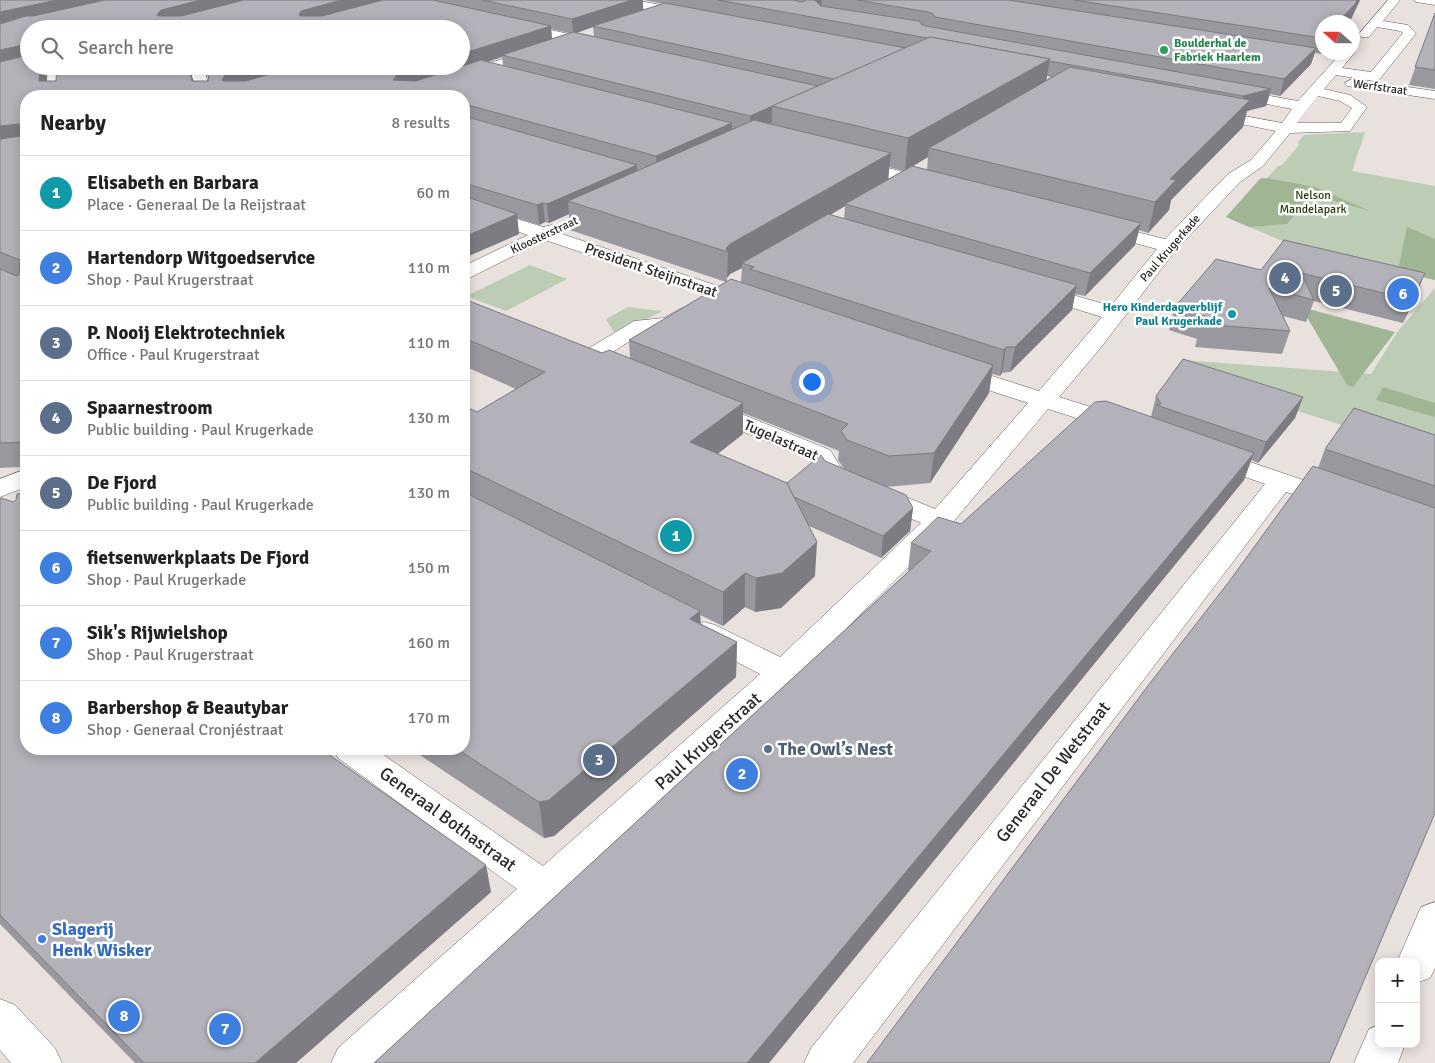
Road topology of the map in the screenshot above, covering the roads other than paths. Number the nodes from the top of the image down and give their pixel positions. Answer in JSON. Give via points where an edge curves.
{"nodes":[{"id":1,"x":616,"y":0,"type":"edge"},
{"id":2,"x":1394,"y":0,"type":"edge"},
{"id":3,"x":1420,"y":0,"type":"edge"},
{"id":4,"x":687,"y":2,"type":"dead end"},
{"id":5,"x":1435,"y":2,"type":"edge"},
{"id":6,"x":664,"y":10,"type":"junction"},
{"id":7,"x":702,"y":17,"type":"edge"},
{"id":8,"x":637,"y":18,"type":"edge"},
{"id":9,"x":1374,"y":23,"type":"junction"},
{"id":10,"x":502,"y":24,"type":"edge"},
{"id":11,"x":602,"y":30,"type":"edge"},
{"id":12,"x":575,"y":39,"type":"junction"},
{"id":13,"x":1360,"y":39,"type":"edge"},
{"id":14,"x":613,"y":48,"type":"edge"},
{"id":15,"x":1320,"y":60,"type":"dead end"},
{"id":16,"x":482,"y":70,"type":"junction"},
{"id":17,"x":1332,"y":71,"type":"edge"},
{"id":18,"x":470,"y":74,"type":"edge"},
{"id":19,"x":55,"y":75,"type":"edge"},
{"id":20,"x":199,"y":75,"type":"edge"},
{"id":21,"x":467,"y":75,"type":"edge"},
{"id":22,"x":510,"y":77,"type":"edge"},
{"id":23,"x":54,"y":90,"type":"edge"},
{"id":24,"x":203,"y":90,"type":"edge"},
{"id":25,"x":423,"y":90,"type":"edge"},
{"id":26,"x":1215,"y":90,"type":"edge"},
{"id":27,"x":1435,"y":95,"type":"edge"},
{"id":28,"x":1301,"y":106,"type":"junction"},
{"id":29,"x":1189,"y":110,"type":"edge"},
{"id":30,"x":1286,"y":128,"type":"junction"},
{"id":31,"x":841,"y":161,"type":"edge"},
{"id":32,"x":925,"y":169,"type":"edge"},
{"id":33,"x":909,"y":178,"type":"junction"},
{"id":34,"x":947,"y":188,"type":"edge"},
{"id":35,"x":884,"y":194,"type":"edge"},
{"id":36,"x":470,"y":209,"type":"edge"},
{"id":37,"x":1082,"y":223,"type":"edge"},
{"id":38,"x":553,"y":230,"type":"junction"},
{"id":39,"x":1169,"y":246,"type":"junction"},
{"id":40,"x":470,"y":270,"type":"edge"},
{"id":41,"x":1022,"y":287,"type":"edge"},
{"id":42,"x":718,"y":292,"type":"junction"},
{"id":43,"x":764,"y":308,"type":"edge"},
{"id":44,"x":1116,"y":314,"type":"junction"},
{"id":45,"x":938,"y":366,"type":"edge"},
{"id":46,"x":613,"y":371,"type":"edge"},
{"id":47,"x":686,"y":400,"type":"edge"},
{"id":48,"x":1044,"y":400,"type":"junction"},
{"id":49,"x":1140,"y":431,"type":"edge"},
{"id":50,"x":1187,"y":448,"type":"edge"},
{"id":51,"x":1281,"y":481,"type":"junction"},
{"id":52,"x":20,"y":483,"type":"edge"},
{"id":53,"x":4,"y":498,"type":"edge"},
{"id":54,"x":1353,"y":507,"type":"edge"},
{"id":55,"x":939,"y":521,"type":"junction"},
{"id":56,"x":678,"y":618,"type":"edge"},
{"id":57,"x":783,"y":672,"type":"junction"},
{"id":58,"x":358,"y":755,"type":"edge"},
{"id":59,"x":545,"y":888,"type":"junction"},
{"id":60,"x":1435,"y":919,"type":"edge"},
{"id":61,"x":1419,"y":958,"type":"edge"},
{"id":62,"x":0,"y":1019,"type":"edge"},
{"id":63,"x":1382,"y":1048,"type":"edge"},
{"id":64,"x":40,"y":1063,"type":"edge"},
{"id":65,"x":353,"y":1063,"type":"edge"},
{"id":66,"x":826,"y":1063,"type":"edge"},
{"id":67,"x":1376,"y":1063,"type":"edge"}],
"edges":[{"from":1,"to":6,"type":"street"},
{"from":2,"to":9,"type":"street"},
{"from":3,"to":5,"type":"street"},
{"from":4,"to":6,"type":"street"},
{"from":6,"to":7,"type":"street"},
{"from":6,"to":8,"type":"street"},
{"from":9,"to":13,"type":"street"},
{"from":9,"to":17,"type":"street","via":[[1404,28],[1410,33],[1374,77]]},
{"from":10,"to":12,"type":"street"},
{"from":11,"to":12,"type":"street"},
{"from":12,"to":14,"type":"street"},
{"from":12,"to":16,"type":"street"},
{"from":15,"to":17,"type":"street"},
{"from":16,"to":18,"type":"street"},
{"from":16,"to":22,"type":"street"},
{"from":17,"to":27,"type":"street","name":"Werfstraat"},
{"from":17,"to":28,"type":"street","name":"Paul Krugerkade"},
{"from":17,"to":30,"type":"street","via":[[1345,98],[1360,107],[1345,128]]},
{"from":19,"to":23,"type":"street"},
{"from":20,"to":24,"type":"street"},
{"from":21,"to":25,"type":"street"},
{"from":26,"to":28,"type":"street"},
{"from":28,"to":30,"type":"street","name":"Paul Krugerkade"},
{"from":29,"to":30,"type":"street"},
{"from":30,"to":39,"type":"street","name":"Paul Krugerkade","via":[[1258,163],[1234,178]]},
{"from":31,"to":33,"type":"street"},
{"from":32,"to":33,"type":"street"},
{"from":33,"to":34,"type":"street"},
{"from":33,"to":35,"type":"street"},
{"from":36,"to":38,"type":"street","name":"President Steijnstraat"},
{"from":37,"to":39,"type":"street"},
{"from":38,"to":40,"type":"street","name":"Kloosterstraat"},
{"from":38,"to":42,"type":"street","name":"President Steijnstraat"},
{"from":39,"to":44,"type":"street","name":"Paul Krugerkade"},
{"from":41,"to":44,"type":"street"},
{"from":42,"to":43,"type":"street","name":"President Steijnstraat"},
{"from":42,"to":46,"type":"street","via":[[669,324],[642,326],[578,357]]},
{"from":44,"to":48,"type":"street","name":"Paul Krugerkade"},
{"from":45,"to":48,"type":"street"},
{"from":47,"to":55,"type":"street","name":"Tugelastraat","via":[[821,455],[833,476]]},
{"from":48,"to":49,"type":"street"},
{"from":48,"to":55,"type":"street","name":"Paul Krugerstraat"},
{"from":50,"to":51,"type":"street"},
{"from":51,"to":54,"type":"street"},
{"from":51,"to":66,"type":"street","name":"Generaal De Wetstraat"},
{"from":52,"to":53,"type":"street"},
{"from":55,"to":57,"type":"street","name":"Paul Krugerstraat"},
{"from":56,"to":57,"type":"street"},
{"from":57,"to":59,"type":"street","name":"Paul Krugerstraat"},
{"from":58,"to":59,"type":"street","name":"Generaal Bothastraat"},
{"from":59,"to":65,"type":"street","name":"Paul Krugerstraat"},
{"from":60,"to":61,"type":"street"},
{"from":62,"to":64,"type":"street"},
{"from":63,"to":67,"type":"street"}]}
